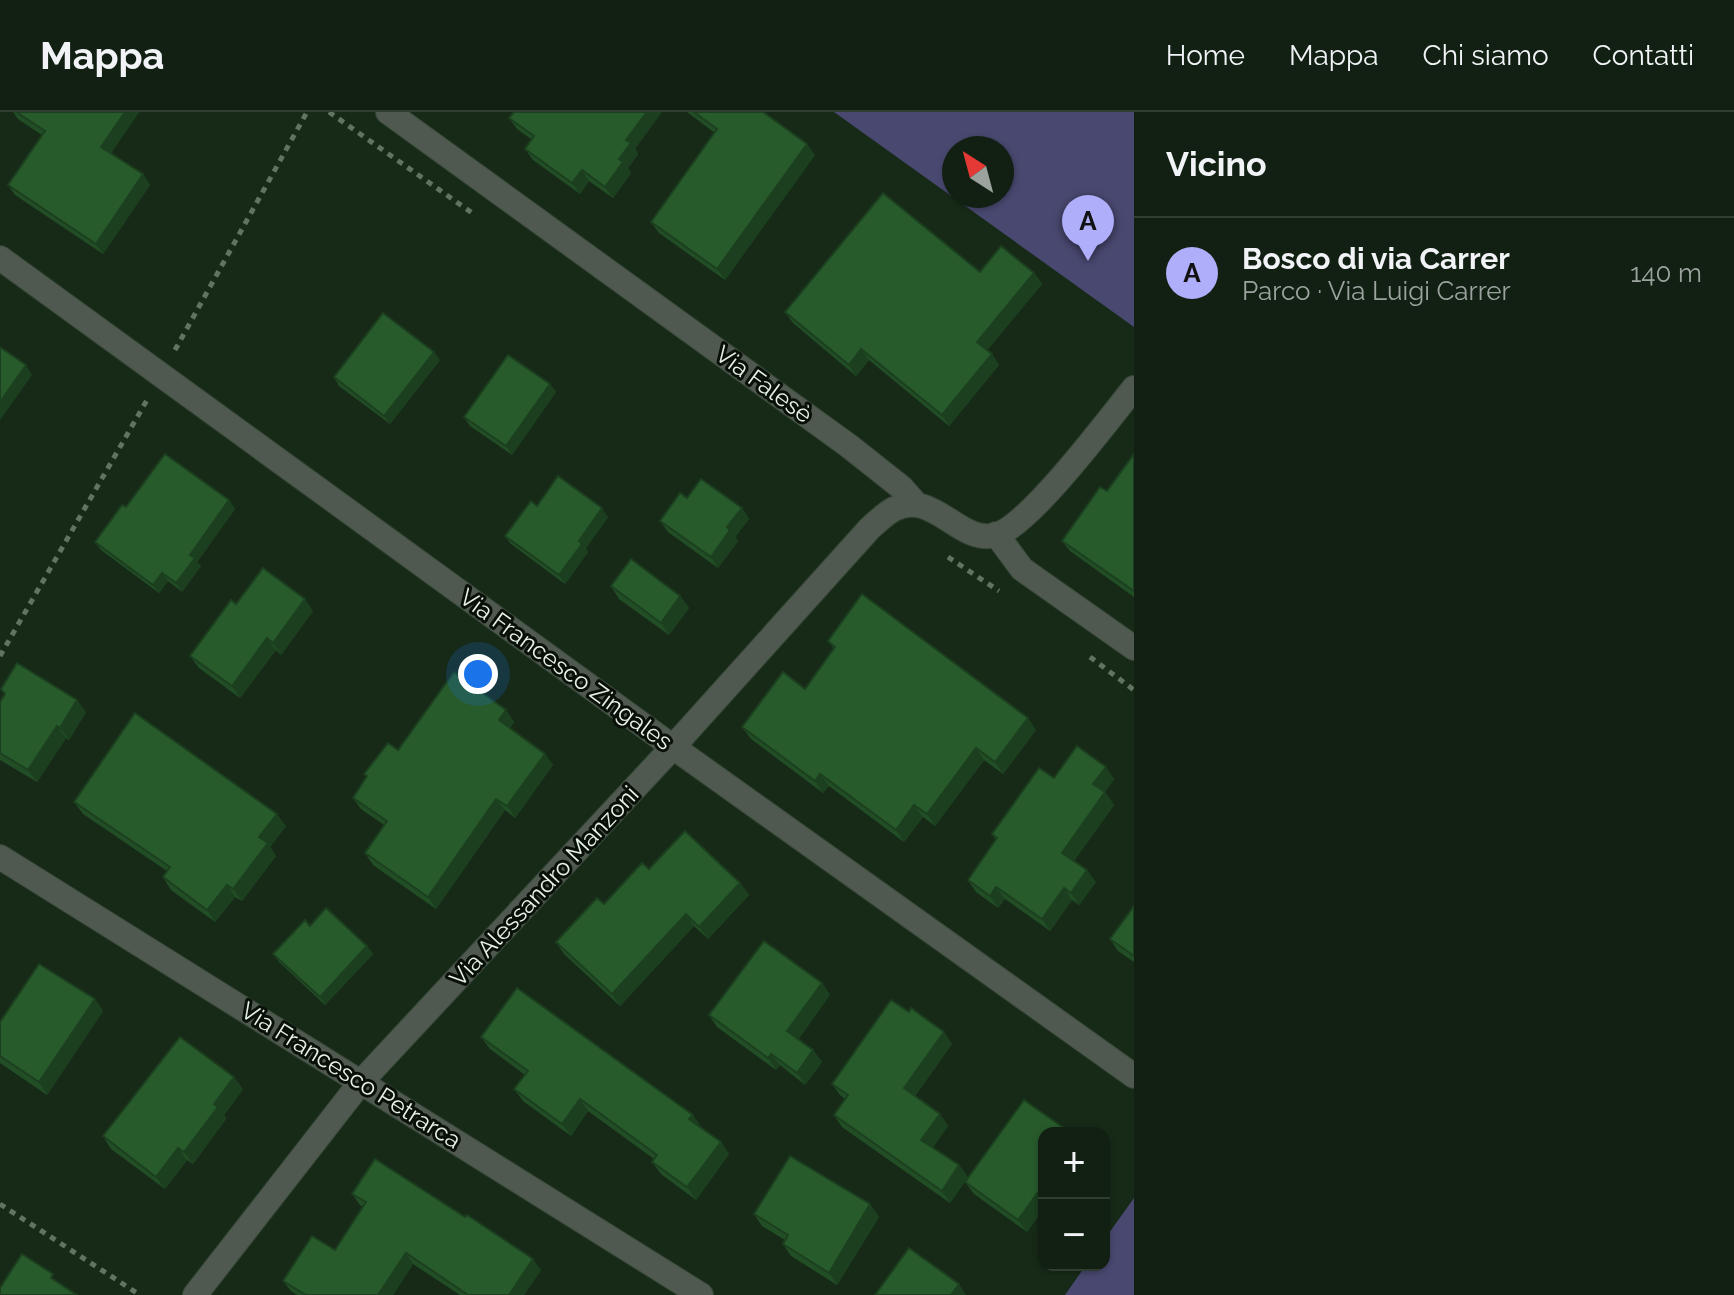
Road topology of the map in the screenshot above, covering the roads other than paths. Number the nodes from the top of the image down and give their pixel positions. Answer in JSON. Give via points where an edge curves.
{"nodes":[{"id":1,"x":388,"y":112,"type":"edge"},
{"id":2,"x":0,"y":258,"type":"edge"},
{"id":3,"x":1134,"y":388,"type":"edge"},
{"id":4,"x":916,"y":504,"type":"junction"},
{"id":5,"x":996,"y":534,"type":"junction"},
{"id":6,"x":1134,"y":648,"type":"edge"},
{"id":7,"x":673,"y":747,"type":"junction"},
{"id":8,"x":0,"y":857,"type":"edge"},
{"id":9,"x":1134,"y":1076,"type":"edge"},
{"id":10,"x":361,"y":1082,"type":"junction"},
{"id":11,"x":195,"y":1295,"type":"edge"},
{"id":12,"x":701,"y":1295,"type":"edge"}],
"edges":[{"from":1,"to":4,"type":"street","name":"Via Falesè","via":[[859,454]]},
{"from":2,"to":7,"type":"street","name":"Via Francesco Zingales"},
{"from":3,"to":5,"type":"street","via":[[1032,510],[1011,529]]},
{"from":4,"to":5,"type":"street","name":"Via Falesè","via":[[976,536]]},
{"from":4,"to":7,"type":"street","name":"Via Alessandro Manzoni","via":[[895,509],[870,528]]},
{"from":5,"to":6,"type":"street","via":[[1022,569]]},
{"from":7,"to":9,"type":"street","name":"Via Francesco Zingales"},
{"from":7,"to":10,"type":"street","name":"Via Alessandro Manzoni"},
{"from":8,"to":10,"type":"street","name":"Via Francesco Petrarca"},
{"from":10,"to":11,"type":"street","name":"Via Alessandro Manzoni"},
{"from":10,"to":12,"type":"street","name":"Via Francesco Petrarca"}]}
